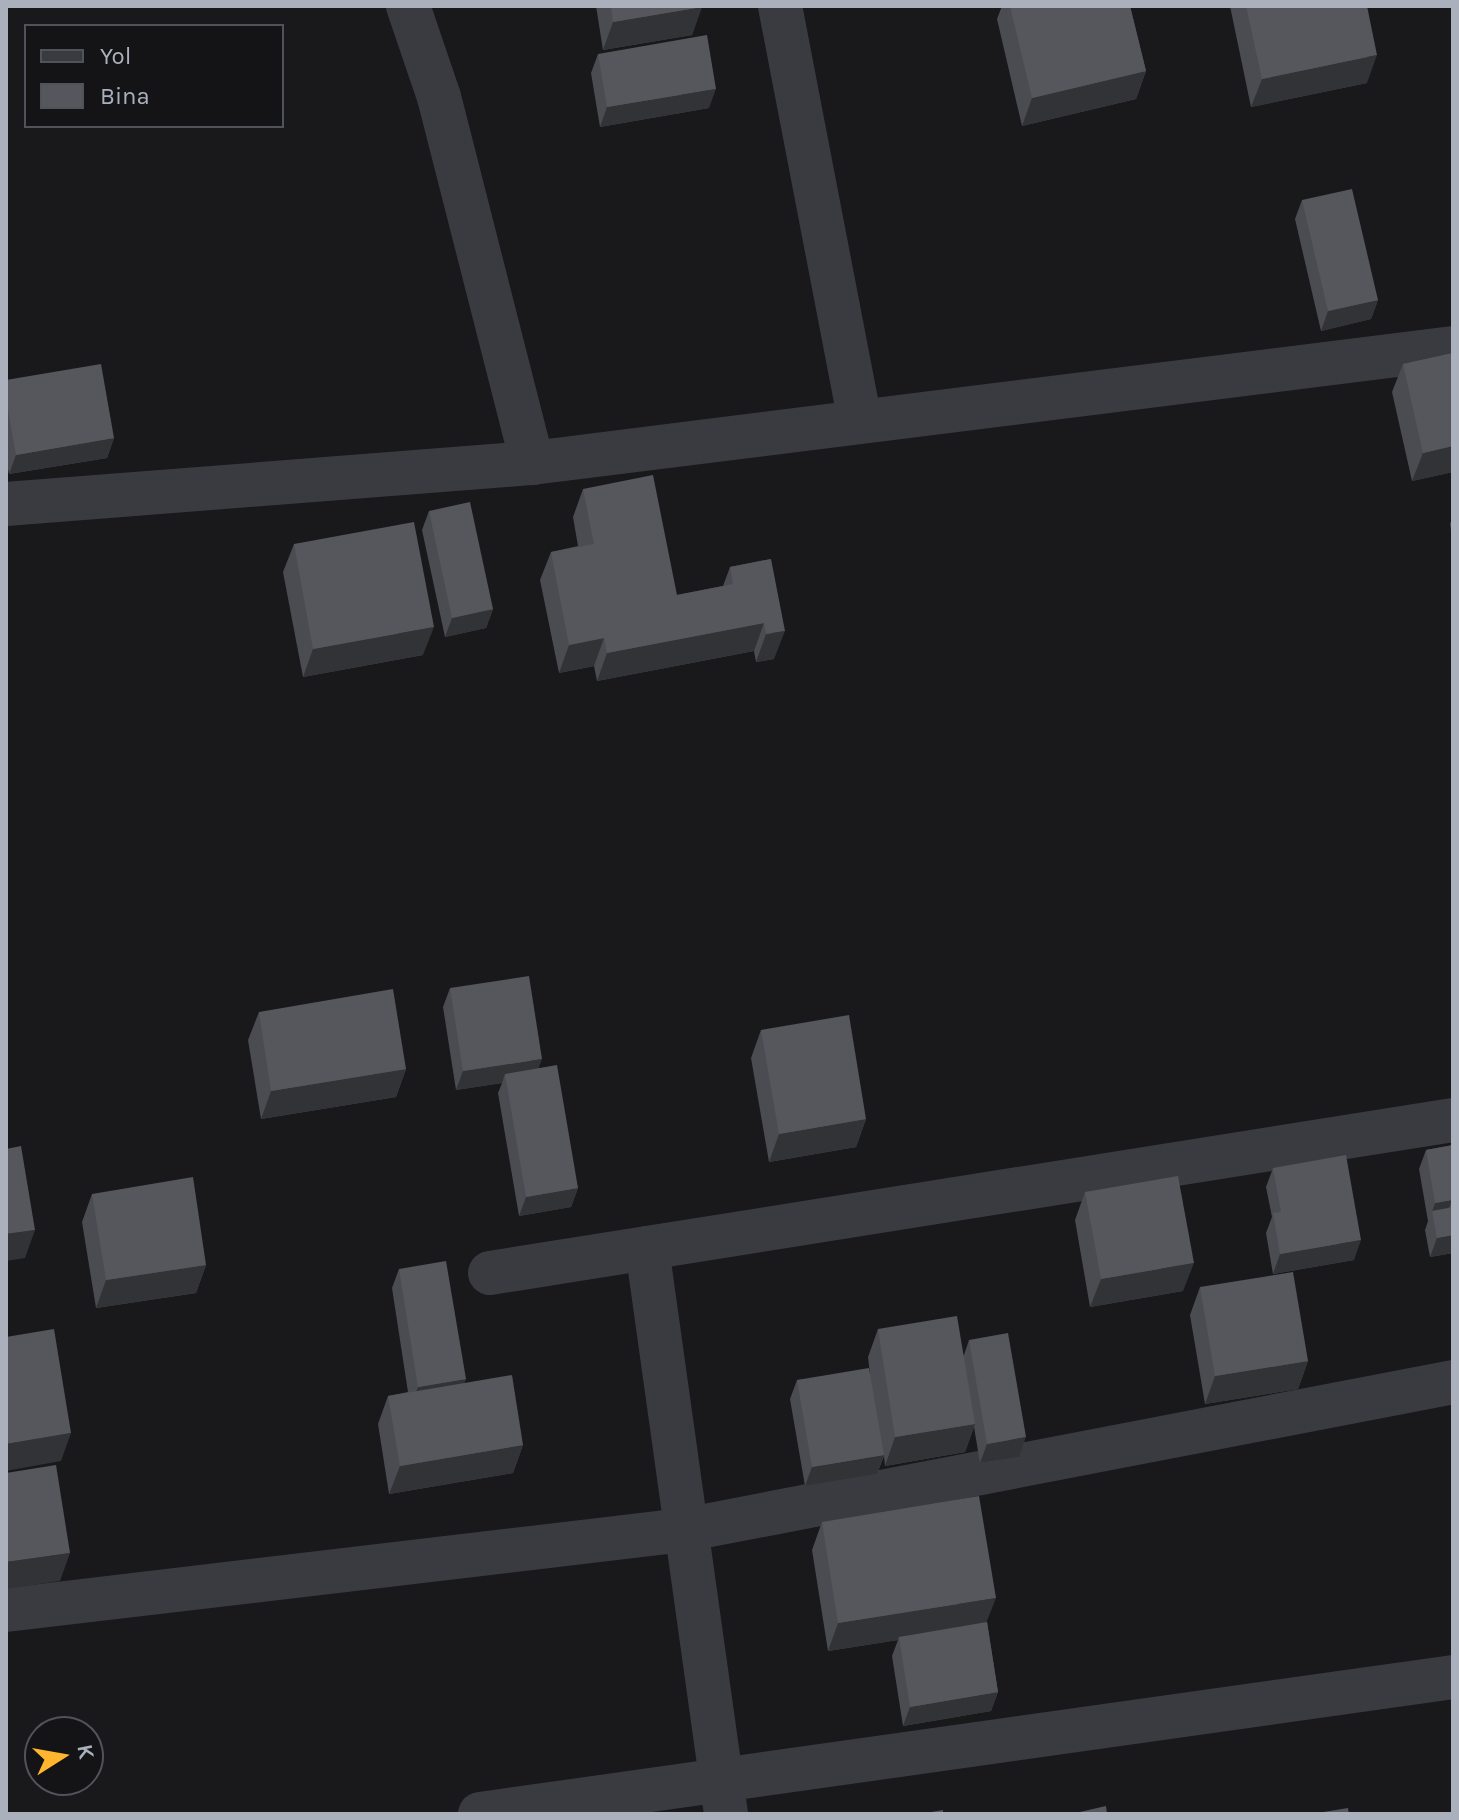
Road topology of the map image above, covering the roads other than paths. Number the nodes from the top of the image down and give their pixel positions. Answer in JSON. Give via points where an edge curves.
{"nodes":[{"id":1,"x":408,"y":6,"type":"edge"},
{"id":2,"x":780,"y":6,"type":"edge"},
{"id":3,"x":1453,"y":348,"type":"edge"},
{"id":4,"x":860,"y":421,"type":"junction"},
{"id":5,"x":532,"y":463,"type":"junction"},
{"id":6,"x":6,"y":504,"type":"edge"},
{"id":7,"x":1453,"y":1120,"type":"edge"},
{"id":8,"x":647,"y":1248,"type":"junction"},
{"id":9,"x":490,"y":1273,"type":"dead end"},
{"id":10,"x":1453,"y":1382,"type":"edge"},
{"id":11,"x":684,"y":1530,"type":"junction"},
{"id":12,"x":6,"y":1610,"type":"edge"},
{"id":13,"x":1453,"y":1677,"type":"edge"},
{"id":14,"x":724,"y":1796,"type":"edge"},
{"id":15,"x":480,"y":1814,"type":"edge"}],
"edges":[{"from":1,"to":5,"type":"street","via":[[439,97]]},
{"from":2,"to":4,"type":"street"},
{"from":3,"to":4,"type":"street"},
{"from":4,"to":5,"type":"street"},
{"from":5,"to":6,"type":"street"},
{"from":7,"to":8,"type":"street"},
{"from":8,"to":9,"type":"street"},
{"from":8,"to":11,"type":"street"},
{"from":10,"to":11,"type":"street"},
{"from":11,"to":12,"type":"street"},
{"from":11,"to":14,"type":"street"},
{"from":13,"to":14,"type":"street"},
{"from":14,"to":15,"type":"street"}]}
